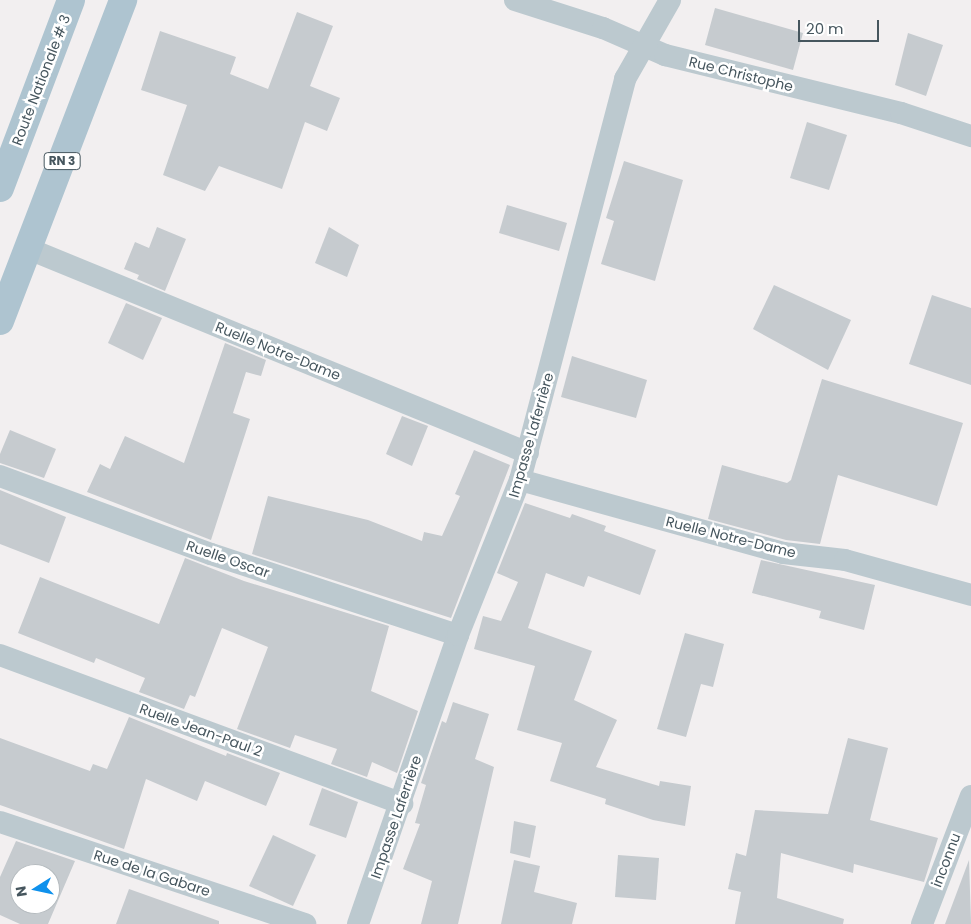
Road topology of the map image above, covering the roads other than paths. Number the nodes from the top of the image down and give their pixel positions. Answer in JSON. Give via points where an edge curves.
{"nodes":[{"id":1,"x":71,"y":0,"type":"edge"},
{"id":2,"x":122,"y":0,"type":"edge"},
{"id":3,"x":515,"y":0,"type":"edge"},
{"id":4,"x":670,"y":0,"type":"edge"},
{"id":5,"x":644,"y":48,"type":"junction"},
{"id":6,"x":971,"y":136,"type":"edge"},
{"id":7,"x":0,"y":188,"type":"edge"},
{"id":8,"x":29,"y":249,"type":"junction"},
{"id":9,"x":0,"y":321,"type":"edge"},
{"id":10,"x":528,"y":452,"type":"junction"},
{"id":11,"x":0,"y":476,"type":"edge"},
{"id":12,"x":520,"y":480,"type":"junction"},
{"id":13,"x":971,"y":595,"type":"edge"},
{"id":14,"x":458,"y":635,"type":"junction"},
{"id":15,"x":0,"y":655,"type":"edge"},
{"id":16,"x":971,"y":796,"type":"edge"},
{"id":17,"x":402,"y":804,"type":"junction"},
{"id":18,"x":0,"y":822,"type":"edge"},
{"id":19,"x":305,"y":924,"type":"edge"},
{"id":20,"x":358,"y":924,"type":"edge"},
{"id":21,"x":922,"y":924,"type":"edge"}],
"edges":[{"from":1,"to":7,"type":"main road","name":"Route Nationale # 3"},
{"from":2,"to":8,"type":"main road","number":"RN 3"},
{"from":3,"to":5,"type":"street","name":"Rue Christophe","via":[[603,28]]},
{"from":4,"to":5,"type":"street","name":"Impasse Laferrière"},
{"from":5,"to":6,"type":"street","name":"Rue Christophe","via":[[901,113]]},
{"from":5,"to":10,"type":"street","name":"Impasse Laferrière","via":[[625,79]]},
{"from":8,"to":9,"type":"main road","number":"RN 3"},
{"from":8,"to":10,"type":"street","name":"Ruelle Notre-Dame"},
{"from":10,"to":12,"type":"street","name":"Impasse Laferrière"},
{"from":11,"to":14,"type":"street","name":"Ruelle Oscar","via":[[211,554]]},
{"from":12,"to":13,"type":"street","name":"Ruelle Notre-Dame","via":[[783,553],[845,560]]},
{"from":12,"to":14,"type":"street","name":"Impasse Laferrière"},
{"from":14,"to":17,"type":"street","name":"Impasse Laferrière"},
{"from":15,"to":17,"type":"street","name":"Ruelle Jean-Paul 2"},
{"from":16,"to":21,"type":"street","name":"inconnu"},
{"from":17,"to":20,"type":"street","name":"Impasse Laferrière"},
{"from":18,"to":19,"type":"street","name":"Rue de la Gabare"}]}
